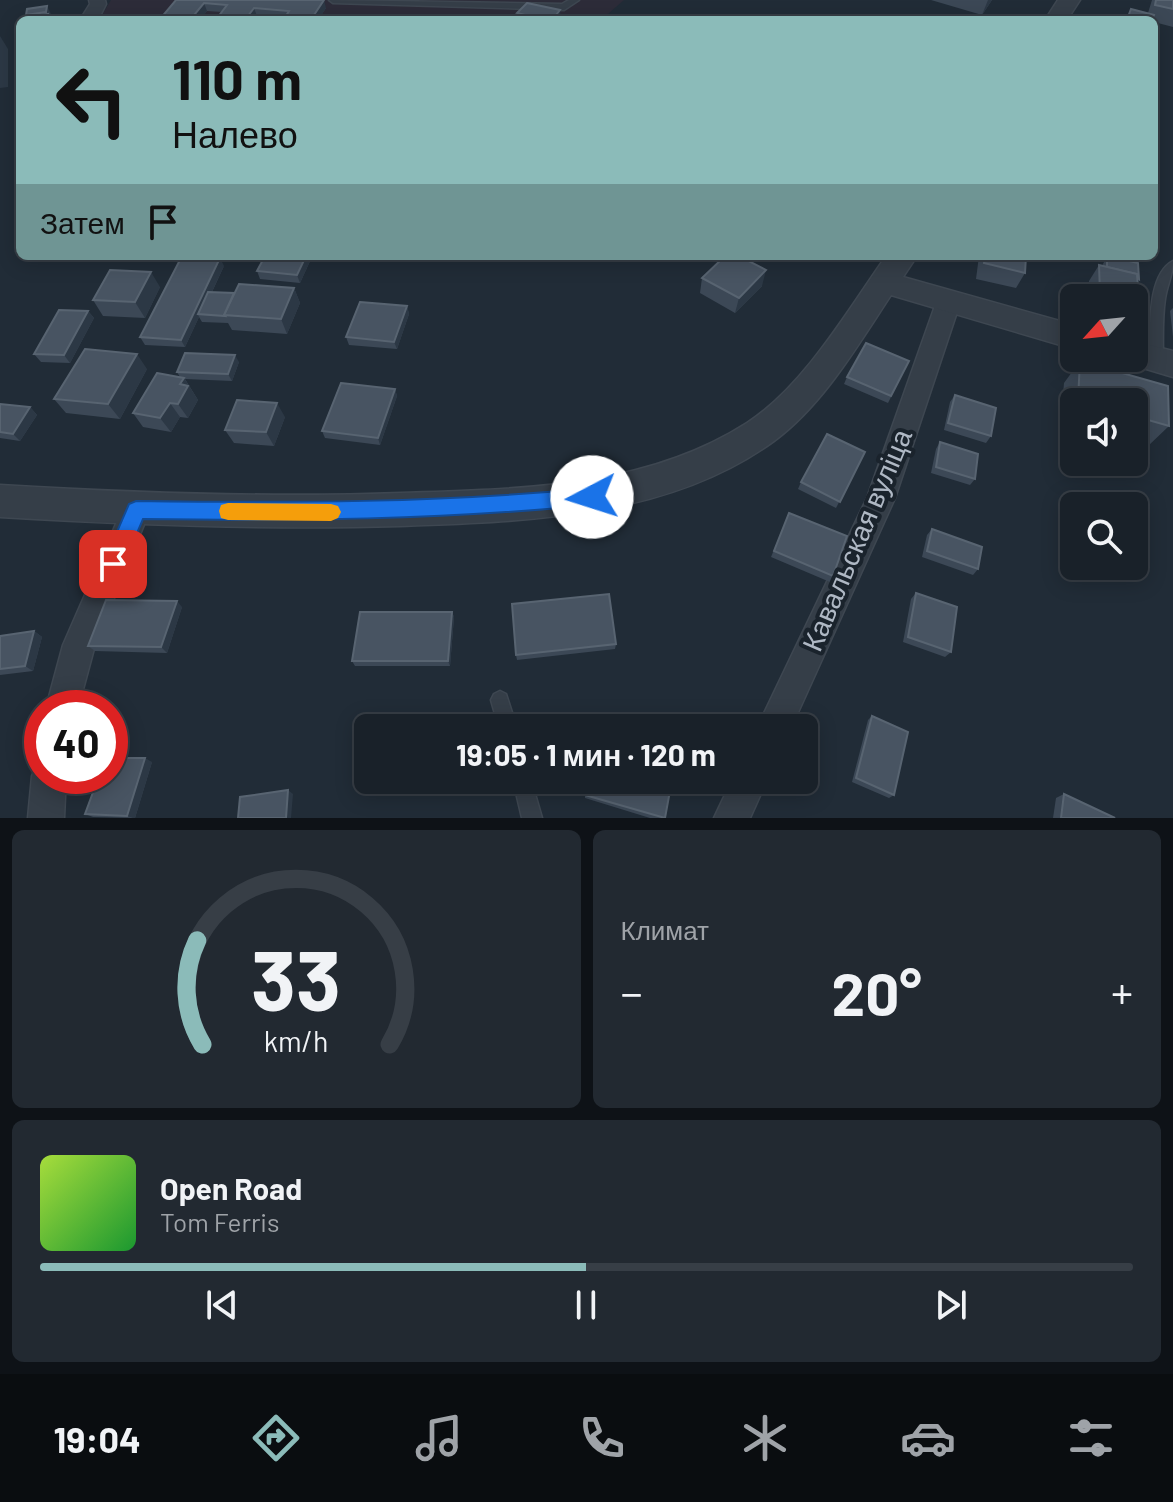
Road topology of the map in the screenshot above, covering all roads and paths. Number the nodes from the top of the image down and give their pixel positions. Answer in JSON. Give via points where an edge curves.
{"nodes":[{"id":1,"x":333,"y":0,"type":"edge"},
{"id":2,"x":575,"y":0,"type":"edge"},
{"id":3,"x":455,"y":3,"type":"edge"},
{"id":4,"x":1173,"y":265,"type":"edge"},
{"id":5,"x":893,"y":269,"type":"edge"},
{"id":6,"x":948,"y":303,"type":"junction"},
{"id":7,"x":1060,"y":333,"type":"edge"},
{"id":8,"x":1154,"y":358,"type":"edge"},
{"id":9,"x":0,"y":501,"type":"edge"},
{"id":10,"x":136,"y":510,"type":"junction"},
{"id":11,"x":67,"y":690,"type":"edge"},
{"id":12,"x":500,"y":700,"type":"dead end"},
{"id":13,"x":504,"y":714,"type":"edge"},
{"id":14,"x":781,"y":714,"type":"edge"},
{"id":15,"x":48,"y":794,"type":"edge"},
{"id":16,"x":526,"y":794,"type":"edge"},
{"id":17,"x":743,"y":794,"type":"edge"},
{"id":18,"x":46,"y":818,"type":"edge"},
{"id":19,"x":532,"y":818,"type":"edge"},
{"id":20,"x":732,"y":818,"type":"edge"}],
"edges":[{"from":1,"to":3,"type":"lane"},
{"from":2,"to":3,"type":"lane","via":[[564,7]]},
{"from":4,"to":8,"type":"lane","via":[[1161,295]]},
{"from":5,"to":6,"type":"street"},
{"from":5,"to":10,"type":"street","via":[[809,385],[766,429],[711,461],[656,481],[592,497],[499,506],[328,512]]},
{"from":6,"to":7,"type":"street"},
{"from":6,"to":14,"type":"street","name":"Кавальская вуліца","via":[[881,498]]},
{"from":9,"to":10,"type":"street"},
{"from":10,"to":11,"type":"street","via":[[79,645]]},
{"from":12,"to":13,"type":"lane"},
{"from":15,"to":18,"type":"street"},
{"from":16,"to":19,"type":"lane"},
{"from":17,"to":20,"type":"street"}]}
